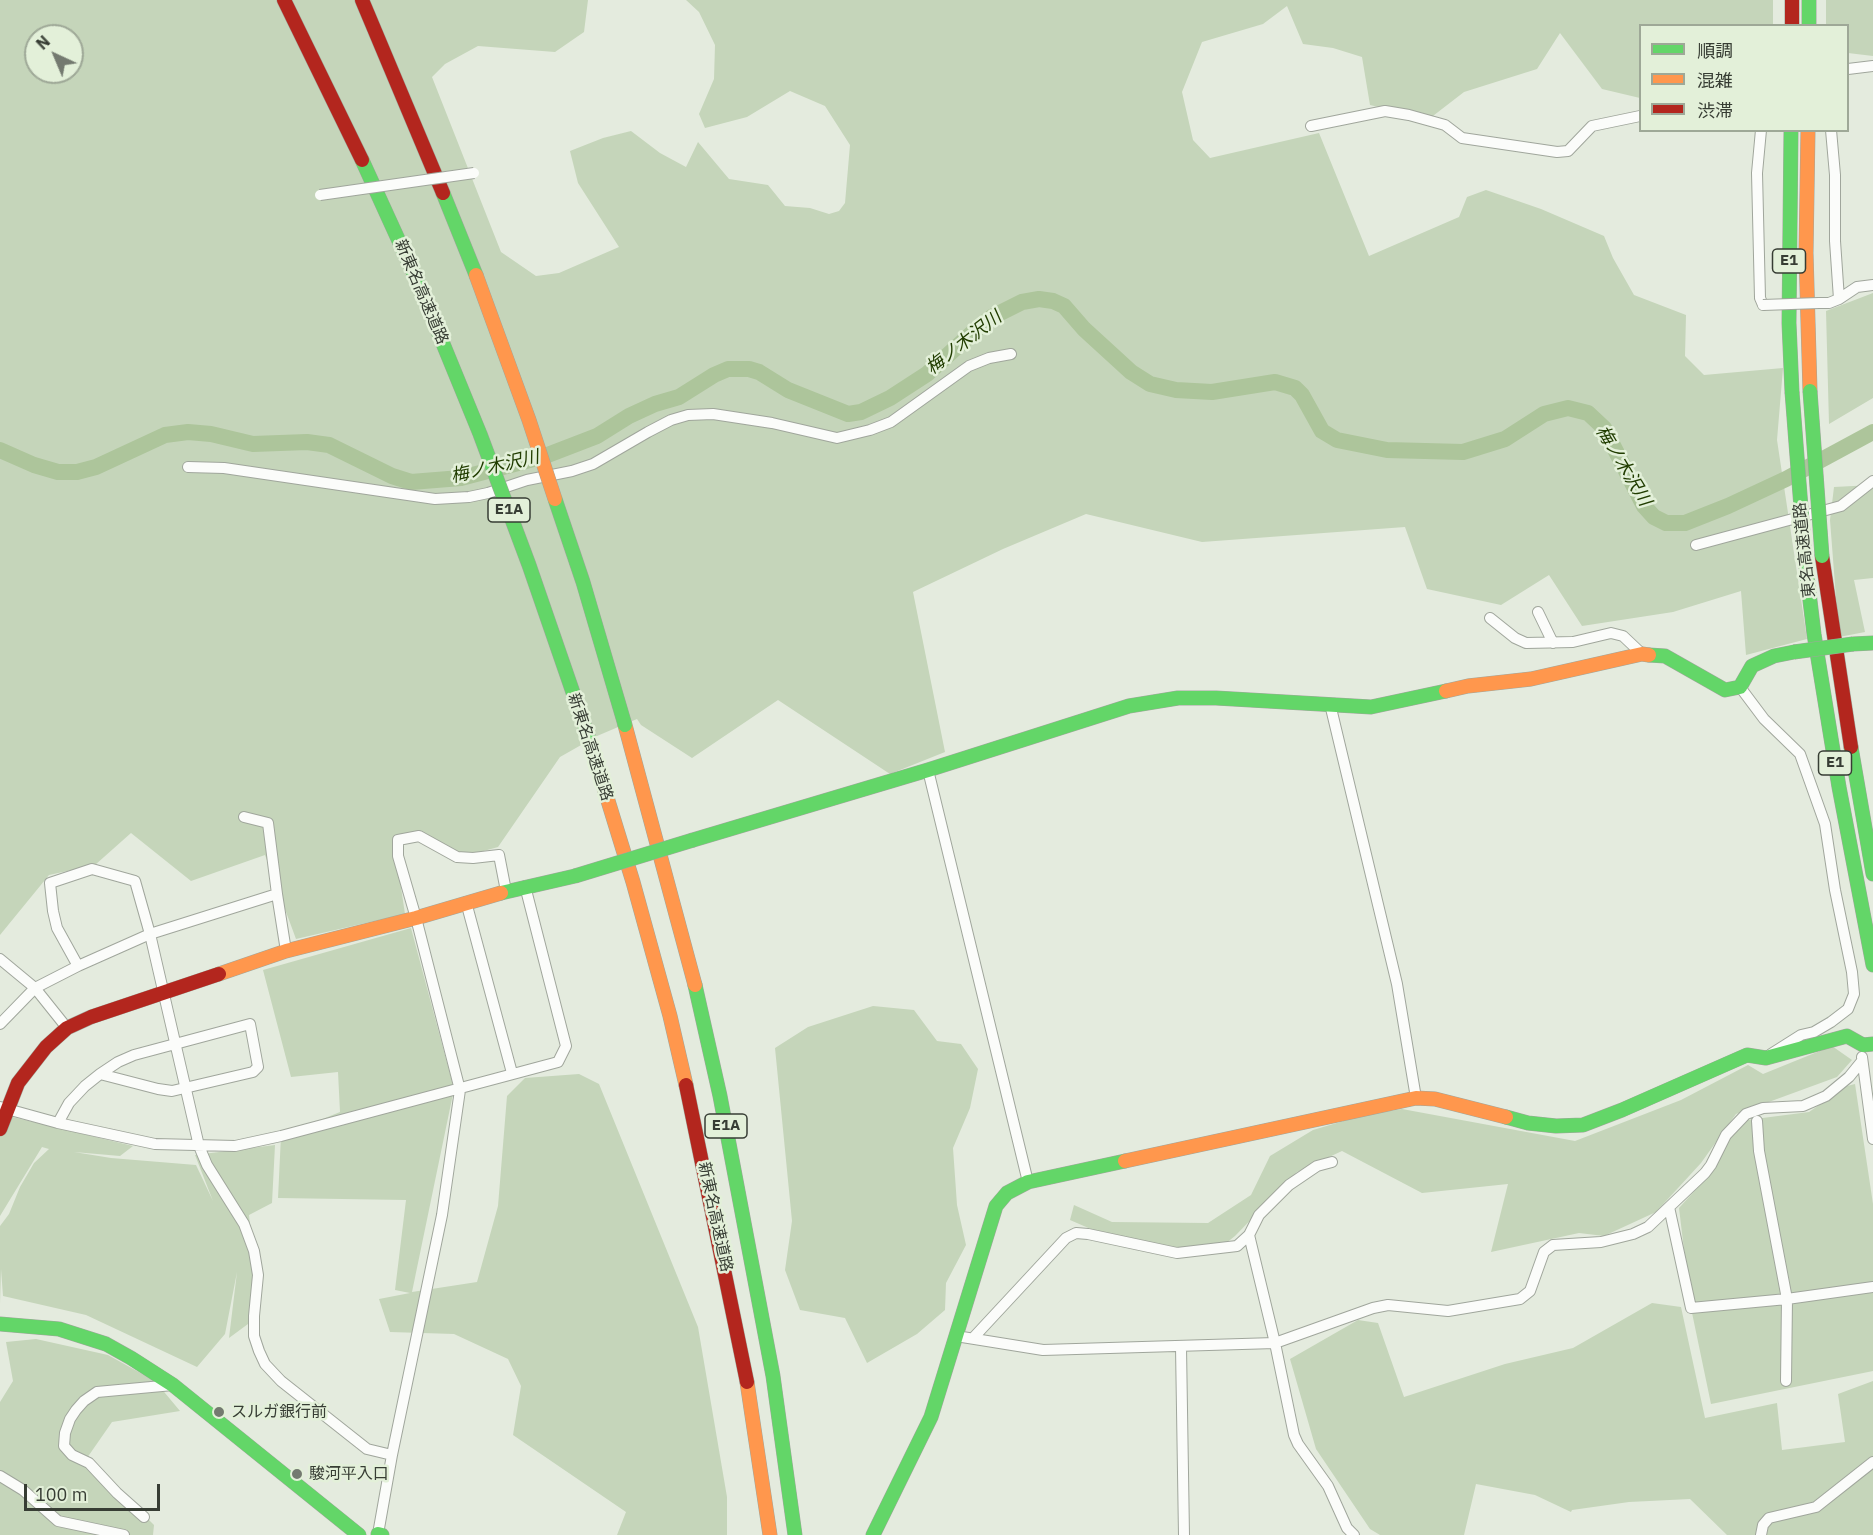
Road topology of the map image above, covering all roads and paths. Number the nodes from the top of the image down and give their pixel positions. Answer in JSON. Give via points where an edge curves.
{"nodes":[{"id":1,"x":284,"y":0,"type":"edge"},
{"id":2,"x":362,"y":0,"type":"edge"},
{"id":3,"x":1792,"y":0,"type":"edge"},
{"id":4,"x":1809,"y":0,"type":"edge"},
{"id":5,"x":1792,"y":24,"type":"edge"},
{"id":6,"x":1809,"y":24,"type":"edge"},
{"id":7,"x":1873,"y":66,"type":"edge"},
{"id":8,"x":1849,"y":69,"type":"edge"},
{"id":9,"x":1639,"y":116,"type":"edge"},
{"id":10,"x":1311,"y":126,"type":"dead end"},
{"id":11,"x":1761,"y":132,"type":"edge"},
{"id":12,"x":1791,"y":132,"type":"edge"},
{"id":13,"x":1808,"y":132,"type":"edge"},
{"id":14,"x":1832,"y":132,"type":"edge"},
{"id":15,"x":474,"y":173,"type":"dead end"},
{"id":16,"x":320,"y":195,"type":"dead end"},
{"id":17,"x":1873,"y":285,"type":"edge"},
{"id":18,"x":1839,"y":299,"type":"junction"},
{"id":19,"x":1011,"y":354,"type":"dead end"},
{"id":20,"x":188,"y":467,"type":"dead end"},
{"id":21,"x":1873,"y":481,"type":"edge"},
{"id":22,"x":1696,"y":545,"type":"dead end"},
{"id":23,"x":1538,"y":612,"type":"dead end"},
{"id":24,"x":1490,"y":618,"type":"dead end"},
{"id":25,"x":1553,"y":643,"type":"junction"},
{"id":26,"x":1873,"y":643,"type":"edge"},
{"id":27,"x":1642,"y":654,"type":"junction"},
{"id":28,"x":1740,"y":687,"type":"junction"},
{"id":29,"x":1330,"y":704,"type":"junction"},
{"id":30,"x":928,"y":770,"type":"junction"},
{"id":31,"x":244,"y":817,"type":"dead end"},
{"id":32,"x":1873,"y":874,"type":"edge"},
{"id":33,"x":525,"y":886,"type":"junction"},
{"id":34,"x":506,"y":891,"type":"junction"},
{"id":35,"x":277,"y":894,"type":"junction"},
{"id":36,"x":466,"y":902,"type":"junction"},
{"id":37,"x":416,"y":918,"type":"junction"},
{"id":38,"x":150,"y":934,"type":"junction"},
{"id":39,"x":286,"y":951,"type":"junction"},
{"id":40,"x":0,"y":959,"type":"edge"},
{"id":41,"x":1873,"y":965,"type":"edge"},
{"id":42,"x":78,"y":966,"type":"junction"},
{"id":43,"x":35,"y":988,"type":"junction"},
{"id":44,"x":164,"y":994,"type":"junction"},
{"id":45,"x":0,"y":1024,"type":"edge"},
{"id":46,"x":67,"y":1028,"type":"junction"},
{"id":47,"x":176,"y":1044,"type":"junction"},
{"id":48,"x":1868,"y":1044,"type":"edge"},
{"id":49,"x":1766,"y":1058,"type":"junction"},
{"id":50,"x":1862,"y":1061,"type":"junction"},
{"id":51,"x":512,"y":1073,"type":"junction"},
{"id":52,"x":100,"y":1074,"type":"junction"},
{"id":53,"x":187,"y":1088,"type":"junction"},
{"id":54,"x":460,"y":1090,"type":"junction"},
{"id":55,"x":1416,"y":1098,"type":"junction"},
{"id":56,"x":4,"y":1108,"type":"edge"},
{"id":57,"x":1757,"y":1121,"type":"dead end"},
{"id":58,"x":57,"y":1123,"type":"junction"},
{"id":59,"x":0,"y":1129,"type":"edge"},
{"id":60,"x":1873,"y":1139,"type":"edge"},
{"id":61,"x":199,"y":1146,"type":"junction"},
{"id":62,"x":1332,"y":1162,"type":"dead end"},
{"id":63,"x":1028,"y":1182,"type":"junction"},
{"id":64,"x":1669,"y":1207,"type":"junction"},
{"id":65,"x":1249,"y":1235,"type":"junction"},
{"id":66,"x":1873,"y":1287,"type":"edge"},
{"id":67,"x":1786,"y":1299,"type":"junction"},
{"id":68,"x":0,"y":1324,"type":"edge"},
{"id":69,"x":956,"y":1336,"type":"junction"},
{"id":70,"x":974,"y":1337,"type":"junction"},
{"id":71,"x":1275,"y":1343,"type":"junction"},
{"id":72,"x":1181,"y":1347,"type":"junction"},
{"id":73,"x":1786,"y":1381,"type":"dead end"},
{"id":74,"x":173,"y":1385,"type":"junction"},
{"id":75,"x":392,"y":1455,"type":"junction"},
{"id":76,"x":1873,"y":1462,"type":"edge"},
{"id":77,"x":0,"y":1476,"type":"edge"},
{"id":78,"x":144,"y":1517,"type":"dead end"},
{"id":79,"x":351,"y":1533,"type":"edge"},
{"id":80,"x":124,"y":1535,"type":"edge"},
{"id":81,"x":380,"y":1535,"type":"edge"},
{"id":82,"x":770,"y":1535,"type":"edge"},
{"id":83,"x":795,"y":1535,"type":"edge"},
{"id":84,"x":873,"y":1535,"type":"edge"},
{"id":85,"x":1184,"y":1535,"type":"edge"},
{"id":86,"x":1354,"y":1535,"type":"edge"},
{"id":87,"x":1761,"y":1535,"type":"edge"}],
"edges":[{"from":1,"to":82,"type":"main road","name":"新東名高速道路","number":"E1A","bridge":true,"via":[[419,285],[529,565],[589,739],[633,882],[694,1117],[743,1360]]},
{"from":2,"to":83,"type":"main road","name":"新東名高速道路","number":"E1A","bridge":true,"via":[[476,275],[529,420],[626,724],[688,957],[720,1096],[772,1376]]},
{"from":3,"to":5,"type":"main road"},
{"from":4,"to":6,"type":"main road"},
{"from":7,"to":8,"type":"street"},
{"from":9,"to":10,"type":"street","via":[[1592,126],[1568,151],[1557,152],[1462,138],[1445,125],[1385,111]]},
{"from":11,"to":18,"type":"street","bridge":true,"via":[[1757,173],[1763,305],[1829,303]]},
{"from":12,"to":41,"type":"main road","name":"東名高速道路","number":"E1","bridge":true,"via":[[1789,323],[1806,559],[1837,775]]},
{"from":13,"to":32,"type":"main road","name":"東名高速道路","number":"E1","bridge":true,"via":[[1810,391],[1822,556]]},
{"from":14,"to":18,"type":"street"},
{"from":15,"to":16,"type":"street","bridge":true},
{"from":17,"to":18,"type":"street","via":[[1857,287]]},
{"from":19,"to":20,"type":"street","via":[[969,366],[891,422],[870,430],[837,438],[772,423],[713,414],[688,415],[671,420],[593,464],[469,497],[435,499],[224,468]]},
{"from":21,"to":22,"type":"street","via":[[1841,506]]},
{"from":23,"to":25,"type":"street"},
{"from":24,"to":25,"type":"street","via":[[1526,643]]},
{"from":25,"to":27,"type":"street","via":[[1611,633],[1623,636]]},
{"from":26,"to":28,"type":"main road","bridge":true,"via":[[1774,656],[1752,666]]},
{"from":27,"to":28,"type":"main road","via":[[1665,656],[1725,690]]},
{"from":27,"to":29,"type":"main road","via":[[1531,679],[1468,686],[1371,707]]},
{"from":28,"to":49,"type":"street","via":[[1764,719],[1800,754],[1825,824],[1854,994],[1848,1009],[1831,1022],[1801,1035]]},
{"from":29,"to":30,"type":"main road","via":[[1178,698],[1129,706]]},
{"from":29,"to":55,"type":"street","via":[[1396,984]]},
{"from":30,"to":33,"type":"main road","bridge":true,"via":[[575,876]]},
{"from":30,"to":63,"type":"street"},
{"from":31,"to":35,"type":"street","via":[[268,823]]},
{"from":33,"to":34,"type":"main road"},
{"from":33,"to":51,"type":"street","via":[[566,1046],[558,1062]]},
{"from":34,"to":36,"type":"main road"},
{"from":34,"to":37,"type":"street","via":[[499,855],[457,857],[419,836],[398,840],[398,856]]},
{"from":35,"to":38,"type":"street"},
{"from":35,"to":39,"type":"street"},
{"from":36,"to":37,"type":"main road"},
{"from":36,"to":51,"type":"street"},
{"from":37,"to":39,"type":"main road"},
{"from":37,"to":54,"type":"street"},
{"from":38,"to":42,"type":"street"},
{"from":38,"to":42,"type":"street","via":[[135,881],[93,869],[50,883],[57,928]]},
{"from":38,"to":44,"type":"street"},
{"from":39,"to":44,"type":"main road"},
{"from":40,"to":43,"type":"street"},
{"from":42,"to":43,"type":"street"},
{"from":43,"to":45,"type":"street"},
{"from":43,"to":46,"type":"street"},
{"from":44,"to":46,"type":"main road"},
{"from":44,"to":47,"type":"street"},
{"from":46,"to":56,"type":"main road","via":[[23,1076]]},
{"from":47,"to":52,"type":"street","via":[[134,1055]]},
{"from":47,"to":53,"type":"street"},
{"from":47,"to":53,"type":"street","via":[[250,1024],[258,1067],[253,1072]]},
{"from":48,"to":49,"type":"main road","via":[[1847,1036]]},
{"from":48,"to":50,"type":"street"},
{"from":49,"to":55,"type":"main road","via":[[1747,1055],[1583,1125],[1528,1123],[1435,1099]]},
{"from":50,"to":60,"type":"street"},
{"from":50,"to":64,"type":"street","via":[[1826,1096],[1803,1106],[1763,1108],[1746,1114],[1726,1135],[1705,1173]]},
{"from":51,"to":54,"type":"street"},
{"from":52,"to":53,"type":"street","via":[[158,1089]]},
{"from":52,"to":58,"type":"street","via":[[69,1103]]},
{"from":53,"to":61,"type":"street"},
{"from":54,"to":61,"type":"street","via":[[235,1146]]},
{"from":54,"to":75,"type":"street","via":[[442,1215]]},
{"from":55,"to":63,"type":"main road"},
{"from":56,"to":58,"type":"street"},
{"from":56,"to":59,"type":"main road"},
{"from":57,"to":67,"type":"street"},
{"from":58,"to":61,"type":"street","via":[[155,1144]]},
{"from":61,"to":75,"type":"street","via":[[244,1224],[254,1251],[258,1275],[254,1336],[265,1364],[366,1449]]},
{"from":62,"to":65,"type":"street","via":[[1317,1166],[1289,1185],[1259,1215]]},
{"from":63,"to":69,"type":"main road","via":[[996,1206]]},
{"from":64,"to":67,"type":"street","via":[[1691,1308]]},
{"from":64,"to":71,"type":"street","via":[[1648,1227],[1633,1234],[1601,1242],[1553,1245],[1544,1252],[1530,1291],[1520,1299],[1448,1311],[1388,1305]]},
{"from":65,"to":70,"type":"street","via":[[1237,1246],[1177,1253],[1076,1233],[1066,1238]]},
{"from":65,"to":71,"type":"street"},
{"from":66,"to":67,"type":"street"},
{"from":67,"to":73,"type":"street"},
{"from":68,"to":74,"type":"main road","via":[[59,1329],[106,1344]]},
{"from":69,"to":70,"type":"street"},
{"from":69,"to":84,"type":"main road","via":[[931,1417]]},
{"from":70,"to":72,"type":"street","via":[[1043,1350]]},
{"from":71,"to":72,"type":"street"},
{"from":71,"to":86,"type":"street","via":[[1294,1435]]},
{"from":72,"to":85,"type":"street"},
{"from":74,"to":78,"type":"street","via":[[97,1392],[76,1410],[65,1433],[64,1446],[72,1455],[89,1463]]},
{"from":74,"to":79,"type":"main road"},
{"from":75,"to":81,"type":"street"},
{"from":76,"to":87,"type":"street","via":[[1816,1507],[1769,1518]]},
{"from":77,"to":80,"type":"street","via":[[23,1490],[58,1521]]}]}
